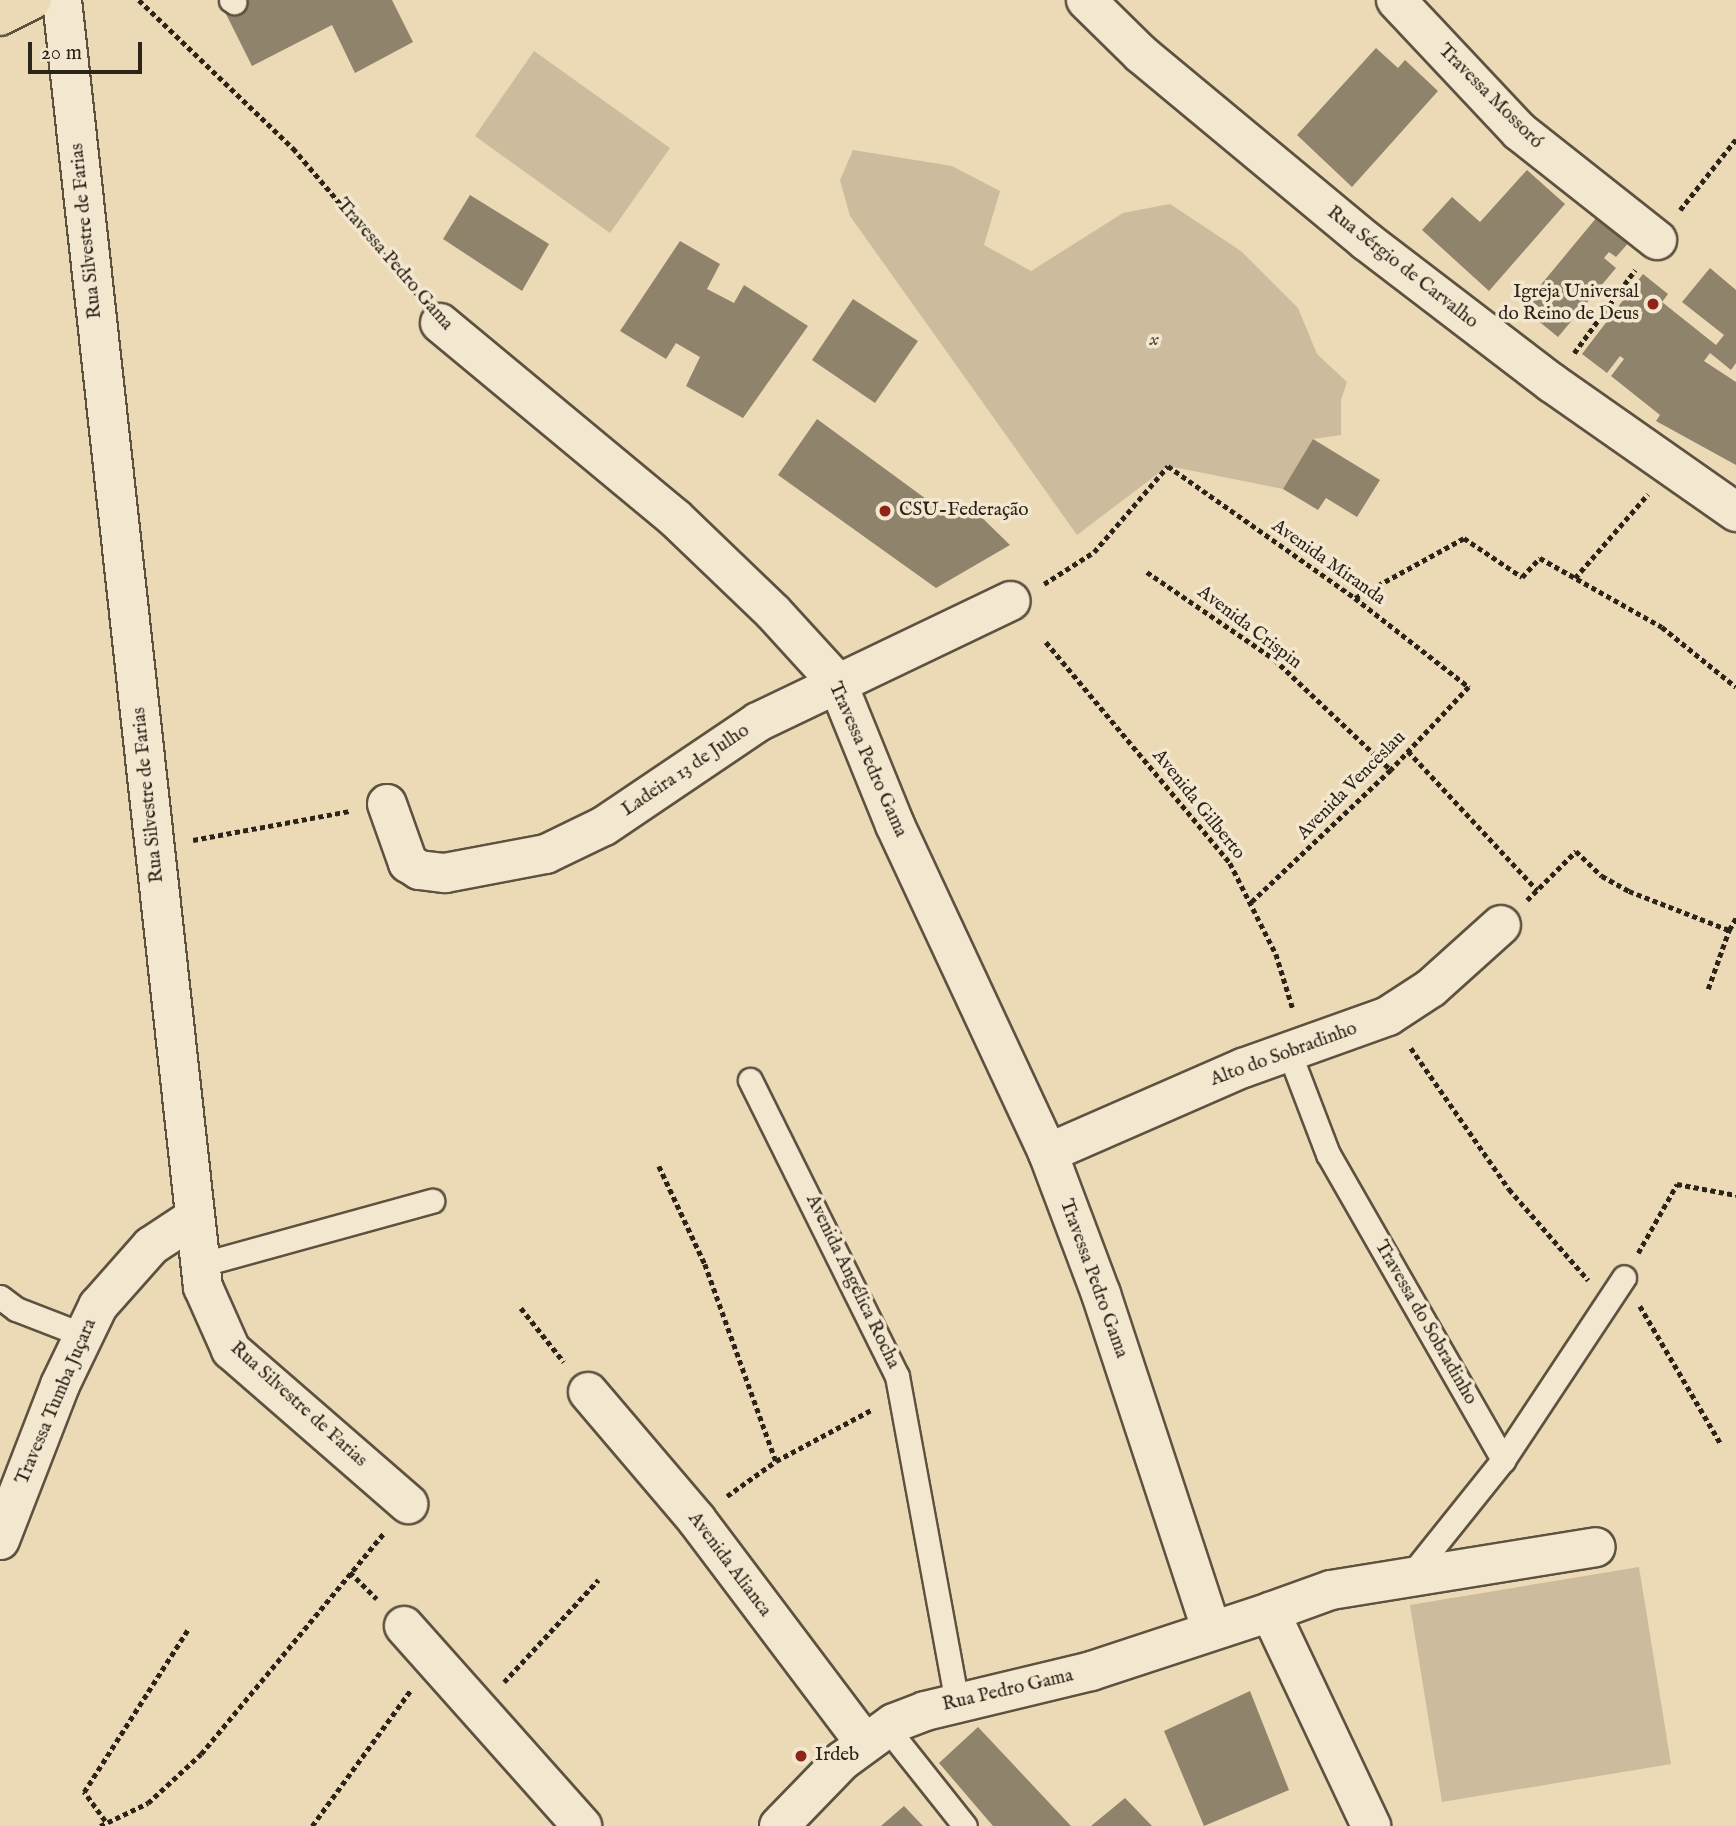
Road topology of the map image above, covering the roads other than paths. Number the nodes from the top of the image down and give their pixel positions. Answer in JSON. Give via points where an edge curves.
{"nodes":[{"id":1,"x":32,"y":0,"type":"edge"},
{"id":2,"x":62,"y":0,"type":"edge"},
{"id":3,"x":1086,"y":0,"type":"edge"},
{"id":4,"x":1396,"y":0,"type":"edge"},
{"id":5,"x":0,"y":16,"type":"edge"},
{"id":6,"x":1657,"y":240,"type":"dead end"},
{"id":7,"x":440,"y":323,"type":"road end"},
{"id":8,"x":1736,"y":512,"type":"edge"},
{"id":9,"x":1011,"y":601,"type":"road end"},
{"id":10,"x":837,"y":682,"type":"junction"},
{"id":11,"x":387,"y":804,"type":"road end"},
{"id":12,"x":1501,"y":925,"type":"road end"},
{"id":13,"x":1297,"y":1049,"type":"junction"},
{"id":14,"x":750,"y":1080,"type":"dead end"},
{"id":15,"x":1048,"y":1153,"type":"junction"},
{"id":16,"x":432,"y":1201,"type":"dead end"},
{"id":17,"x":192,"y":1219,"type":"junction"},
{"id":18,"x":199,"y":1265,"type":"junction"},
{"id":19,"x":1624,"y":1277,"type":"road end"},
{"id":20,"x":0,"y":1297,"type":"edge"},
{"id":21,"x":83,"y":1335,"type":"junction"},
{"id":22,"x":588,"y":1392,"type":"road end"},
{"id":23,"x":1503,"y":1460,"type":"junction"},
{"id":24,"x":408,"y":1504,"type":"road end"},
{"id":25,"x":0,"y":1540,"type":"edge"},
{"id":26,"x":1596,"y":1547,"type":"dead end"},
{"id":27,"x":1412,"y":1575,"type":"junction"},
{"id":28,"x":1270,"y":1612,"type":"junction"},
{"id":29,"x":404,"y":1626,"type":"dead end"},
{"id":30,"x":1211,"y":1629,"type":"junction"},
{"id":31,"x":957,"y":1703,"type":"junction"},
{"id":32,"x":876,"y":1736,"type":"junction"},
{"id":33,"x":582,"y":1826,"type":"edge"},
{"id":34,"x":779,"y":1826,"type":"edge"},
{"id":35,"x":965,"y":1826,"type":"edge"},
{"id":36,"x":1371,"y":1826,"type":"edge"}],
"edges":[{"from":1,"to":5,"type":"main road"},
{"from":2,"to":17,"type":"street","name":"Rua Silvestre de Farias"},
{"from":3,"to":8,"type":"street","name":"Rua Sérgio de Carvalho","via":[[1262,158],[1670,469]]},
{"from":4,"to":6,"type":"street","name":"Travessa Mossoró","via":[[1519,131]]},
{"from":7,"to":10,"type":"street","name":"Travessa Pedro Gama","via":[[675,518],[773,612]]},
{"from":9,"to":10,"type":"street","name":"Ladeira 13 de Julho"},
{"from":10,"to":11,"type":"street","name":"Ladeira 13 de Julho","via":[[758,722],[604,826],[546,854],[445,873],[419,870],[408,863]]},
{"from":10,"to":15,"type":"street","name":"Travessa Pedro Gama","via":[[895,825]]},
{"from":12,"to":13,"type":"street","name":"Alto do Sobradinho","via":[[1431,988],[1388,1016]]},
{"from":13,"to":15,"type":"street","name":"Alto do Sobradinho"},
{"from":13,"to":23,"type":"lane","name":"Travessa do Sobradinho","via":[[1328,1154]]},
{"from":14,"to":31,"type":"lane","name":"Avenida Angélica Rocha","via":[[886,1346],[902,1395]]},
{"from":15,"to":30,"type":"street","name":"Travessa Pedro Gama","via":[[1101,1294]]},
{"from":16,"to":18,"type":"lane"},
{"from":17,"to":18,"type":"street","name":"Rua Silvestre de Farias"},
{"from":17,"to":21,"type":"street","name":"Travessa Tumba Juçara","via":[[151,1246],[123,1274]]},
{"from":18,"to":24,"type":"street","name":"Rua Silvestre de Farias","via":[[215,1321],[231,1350]]},
{"from":19,"to":23,"type":"lane"},
{"from":20,"to":21,"type":"lane","via":[[16,1309]]},
{"from":21,"to":25,"type":"street","name":"Travessa Tumba Juçara"},
{"from":22,"to":32,"type":"street","name":"Avenida Alianca"},
{"from":23,"to":27,"type":"lane"},
{"from":26,"to":27,"type":"street","name":"Rua Pedro Gama"},
{"from":27,"to":28,"type":"street","name":"Rua Pedro Gama","via":[[1331,1590]]},
{"from":28,"to":30,"type":"street","name":"Rua Pedro Gama"},
{"from":28,"to":36,"type":"street"},
{"from":29,"to":33,"type":"street"},
{"from":30,"to":31,"type":"street","name":"Rua Pedro Gama","via":[[1067,1678]]},
{"from":31,"to":32,"type":"street","name":"Rua Pedro Gama","via":[[925,1711]]},
{"from":32,"to":34,"type":"street","name":"Rua Pedro Gama"},
{"from":32,"to":35,"type":"lane"}]}
